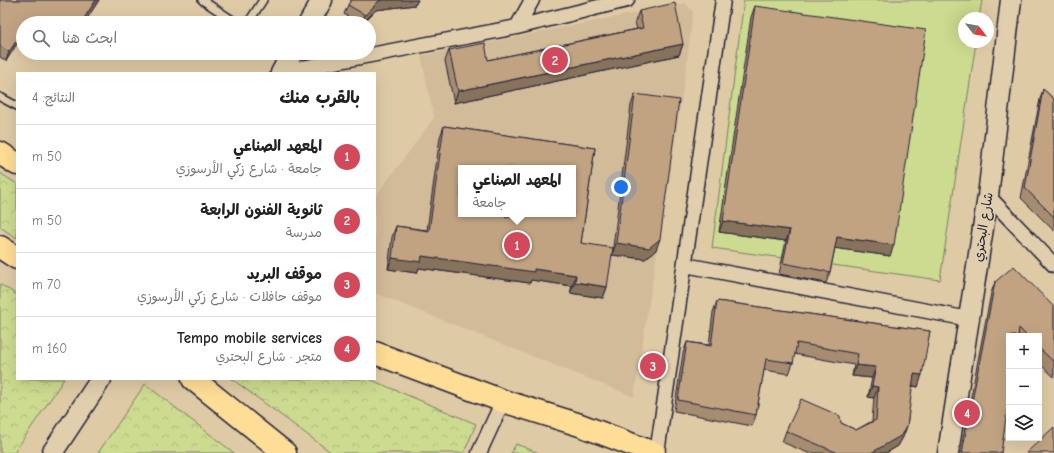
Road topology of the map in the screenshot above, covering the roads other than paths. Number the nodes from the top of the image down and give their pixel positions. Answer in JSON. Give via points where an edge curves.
{"nodes":[{"id":1,"x":202,"y":0,"type":"edge"},
{"id":2,"x":263,"y":0,"type":"edge"},
{"id":3,"x":322,"y":0,"type":"edge"},
{"id":4,"x":532,"y":0,"type":"edge"},
{"id":5,"x":626,"y":0,"type":"edge"},
{"id":6,"x":723,"y":0,"type":"edge"},
{"id":7,"x":1011,"y":0,"type":"edge"},
{"id":8,"x":226,"y":16,"type":"edge"},
{"id":9,"x":253,"y":16,"type":"edge"},
{"id":10,"x":313,"y":16,"type":"edge"},
{"id":11,"x":517,"y":27,"type":"junction"},
{"id":12,"x":376,"y":55,"type":"edge"},
{"id":13,"x":288,"y":60,"type":"edge"},
{"id":14,"x":348,"y":60,"type":"edge"},
{"id":15,"x":282,"y":72,"type":"edge"},
{"id":16,"x":287,"y":72,"type":"edge"},
{"id":17,"x":0,"y":97,"type":"edge"},
{"id":18,"x":16,"y":105,"type":"edge"},
{"id":19,"x":0,"y":152,"type":"edge"},
{"id":20,"x":16,"y":163,"type":"edge"},
{"id":21,"x":988,"y":196,"type":"junction"},
{"id":22,"x":0,"y":247,"type":"edge"},
{"id":23,"x":16,"y":257,"type":"edge"},
{"id":24,"x":685,"y":265,"type":"junction"},
{"id":25,"x":1054,"y":265,"type":"edge"},
{"id":26,"x":969,"y":318,"type":"junction"},
{"id":27,"x":376,"y":353,"type":"edge"},
{"id":28,"x":100,"y":380,"type":"edge"},
{"id":29,"x":194,"y":380,"type":"edge"},
{"id":30,"x":503,"y":401,"type":"junction"},
{"id":31,"x":52,"y":453,"type":"edge"},
{"id":32,"x":285,"y":453,"type":"edge"},
{"id":33,"x":479,"y":453,"type":"edge"},
{"id":34,"x":654,"y":453,"type":"edge"},
{"id":35,"x":657,"y":453,"type":"edge"},
{"id":36,"x":948,"y":453,"type":"edge"}],
"edges":[{"from":1,"to":8,"type":"lane"},
{"from":2,"to":9,"type":"lane"},
{"from":3,"to":10,"type":"main road"},
{"from":4,"to":11,"type":"street"},
{"from":5,"to":11,"type":"street"},
{"from":6,"to":24,"type":"street"},
{"from":7,"to":21,"type":"main road","name":"شارع البحتري"},
{"from":11,"to":12,"type":"street"},
{"from":13,"to":15,"type":"main road"},
{"from":14,"to":16,"type":"street"},
{"from":17,"to":18,"type":"lane"},
{"from":19,"to":20,"type":"main road"},
{"from":21,"to":25,"type":"street"},
{"from":21,"to":26,"type":"main road","name":"شارع البحتري"},
{"from":22,"to":23,"type":"main road"},
{"from":24,"to":26,"type":"street"},
{"from":24,"to":35,"type":"street"},
{"from":26,"to":36,"type":"main road","name":"شارع البحتري"},
{"from":27,"to":30,"type":"main road"},
{"from":28,"to":31,"type":"main road"},
{"from":29,"to":32,"type":"main road"},
{"from":30,"to":33,"type":"street"},
{"from":30,"to":34,"type":"main road","via":[[580,425]]}]}
